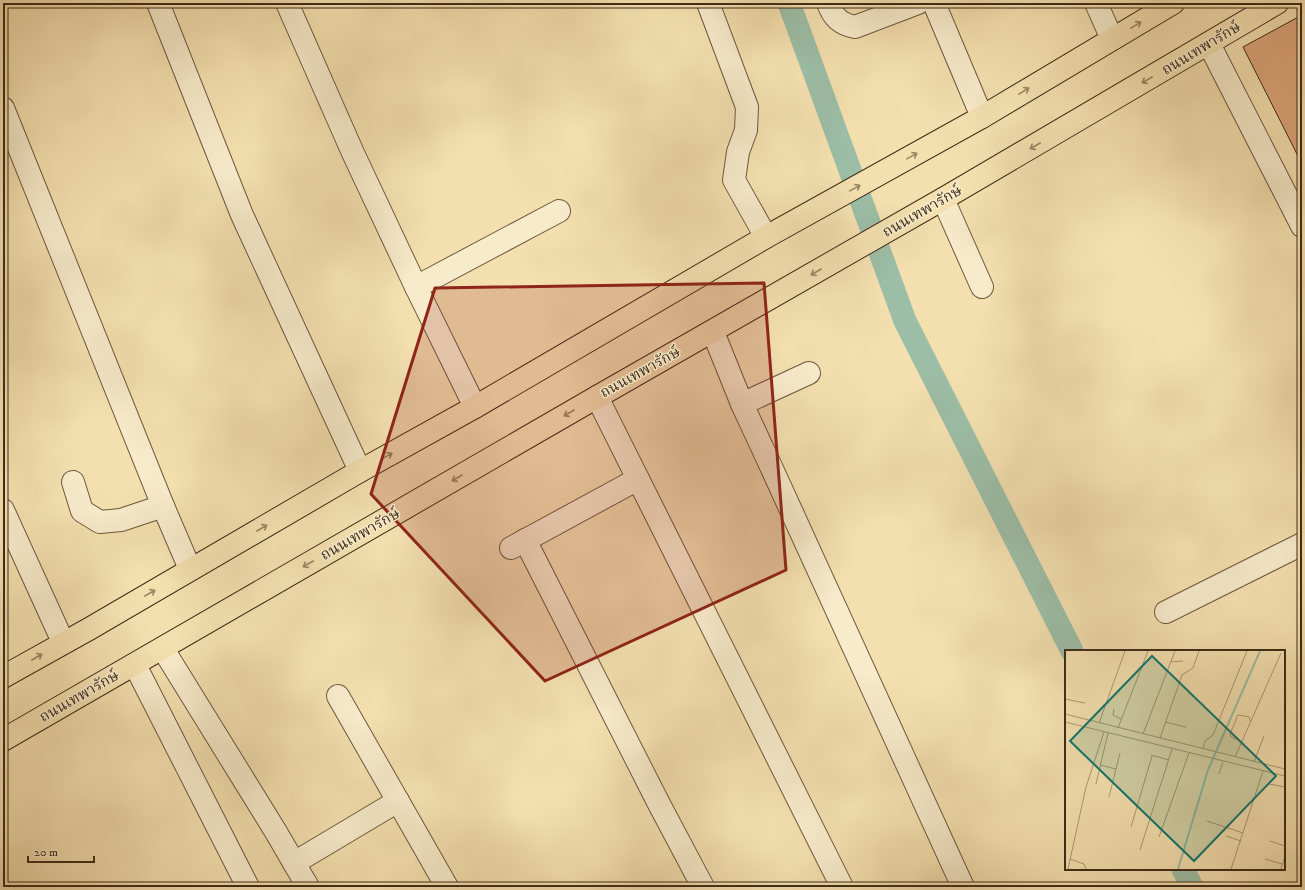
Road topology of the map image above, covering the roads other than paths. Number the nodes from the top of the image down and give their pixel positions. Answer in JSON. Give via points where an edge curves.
{"nodes":[{"id":1,"x":158,"y":3,"type":"edge"},
{"id":2,"x":287,"y":3,"type":"edge"},
{"id":3,"x":708,"y":3,"type":"edge"},
{"id":4,"x":828,"y":3,"type":"edge"},
{"id":5,"x":918,"y":3,"type":"edge"},
{"id":6,"x":934,"y":3,"type":"edge"},
{"id":7,"x":1096,"y":3,"type":"edge"},
{"id":8,"x":1173,"y":3,"type":"edge"},
{"id":9,"x":1277,"y":3,"type":"edge"},
{"id":10,"x":1112,"y":39,"type":"junction"},
{"id":11,"x":1209,"y":44,"type":"junction"},
{"id":12,"x":3,"y":108,"type":"edge"},
{"id":13,"x":982,"y":117,"type":"junction"},
{"id":14,"x":943,"y":199,"type":"junction"},
{"id":15,"x":559,"y":211,"type":"dead end"},
{"id":16,"x":1302,"y":226,"type":"edge"},
{"id":17,"x":766,"y":237,"type":"junction"},
{"id":18,"x":416,"y":287,"type":"junction"},
{"id":19,"x":982,"y":287,"type":"dead end"},
{"id":20,"x":712,"y":332,"type":"junction"},
{"id":21,"x":809,"y":373,"type":"dead end"},
{"id":22,"x":597,"y":397,"type":"junction"},
{"id":23,"x":742,"y":404,"type":"junction"},
{"id":24,"x":475,"y":407,"type":"junction"},
{"id":25,"x":360,"y":471,"type":"junction"},
{"id":26,"x":638,"y":479,"type":"junction"},
{"id":27,"x":72,"y":482,"type":"dead end"},
{"id":28,"x":163,"y":506,"type":"junction"},
{"id":29,"x":3,"y":510,"type":"edge"},
{"id":30,"x":1302,"y":544,"type":"edge"},
{"id":31,"x":190,"y":569,"type":"junction"},
{"id":32,"x":1166,"y":612,"type":"dead end"},
{"id":33,"x":63,"y":642,"type":"junction"},
{"id":34,"x":163,"y":649,"type":"junction"},
{"id":35,"x":135,"y":664,"type":"junction"},
{"id":36,"x":3,"y":677,"type":"edge"},
{"id":37,"x":338,"y":696,"type":"dead end"},
{"id":38,"x":3,"y":740,"type":"edge"},
{"id":39,"x":398,"y":801,"type":"junction"},
{"id":40,"x":294,"y":863,"type":"junction"},
{"id":41,"x":248,"y":887,"type":"edge"},
{"id":42,"x":308,"y":887,"type":"edge"},
{"id":43,"x":447,"y":887,"type":"edge"},
{"id":44,"x":703,"y":887,"type":"edge"},
{"id":45,"x":842,"y":887,"type":"edge"},
{"id":46,"x":963,"y":887,"type":"edge"}],
"edges":[{"from":1,"to":25,"type":"street","via":[[242,215]]},
{"from":2,"to":18,"type":"street"},
{"from":3,"to":17,"type":"street","via":[[747,107],[746,130],[738,152],[734,180]]},
{"from":4,"to":5,"type":"street","via":[[832,14],[846,25],[855,27]]},
{"from":6,"to":13,"type":"street"},
{"from":7,"to":10,"type":"street"},
{"from":10,"to":8,"type":"main road","one_way":true},
{"from":9,"to":11,"type":"main road","name":"ถนนเทพารักษ์"},
{"from":13,"to":10,"type":"main road","one_way":true},
{"from":11,"to":14,"type":"main road","name":"ถนนเทพารักษ์","one_way":true},
{"from":11,"to":16,"type":"street"},
{"from":12,"to":28,"type":"street"},
{"from":17,"to":13,"type":"main road","one_way":true},
{"from":14,"to":19,"type":"street"},
{"from":14,"to":20,"type":"main road","name":"ถนนเทพารักษ์","one_way":true},
{"from":15,"to":18,"type":"street"},
{"from":17,"to":24,"type":"main road"},
{"from":18,"to":24,"type":"street"},
{"from":20,"to":22,"type":"main road","name":"ถนนเทพารักษ์"},
{"from":20,"to":23,"type":"street"},
{"from":21,"to":23,"type":"street"},
{"from":22,"to":26,"type":"street"},
{"from":22,"to":34,"type":"main road","name":"ถนนเทพารักษ์","one_way":true},
{"from":23,"to":46,"type":"street"},
{"from":25,"to":24,"type":"main road","one_way":true},
{"from":31,"to":25,"type":"main road","one_way":true},
{"from":26,"to":44,"type":"street","via":[[518,544]]},
{"from":26,"to":45,"type":"street"},
{"from":27,"to":28,"type":"street","via":[[82,510],[100,522],[121,520]]},
{"from":28,"to":31,"type":"street"},
{"from":29,"to":33,"type":"street"},
{"from":30,"to":32,"type":"street"},
{"from":33,"to":31,"type":"main road","one_way":true},
{"from":36,"to":33,"type":"main road","one_way":true},
{"from":34,"to":35,"type":"main road","name":"ถนนเทพารักษ์"},
{"from":34,"to":40,"type":"street"},
{"from":35,"to":38,"type":"main road","name":"ถนนเทพารักษ์"},
{"from":35,"to":41,"type":"street"},
{"from":37,"to":39,"type":"street"},
{"from":39,"to":40,"type":"street"},
{"from":39,"to":43,"type":"street"},
{"from":40,"to":42,"type":"street"}]}
